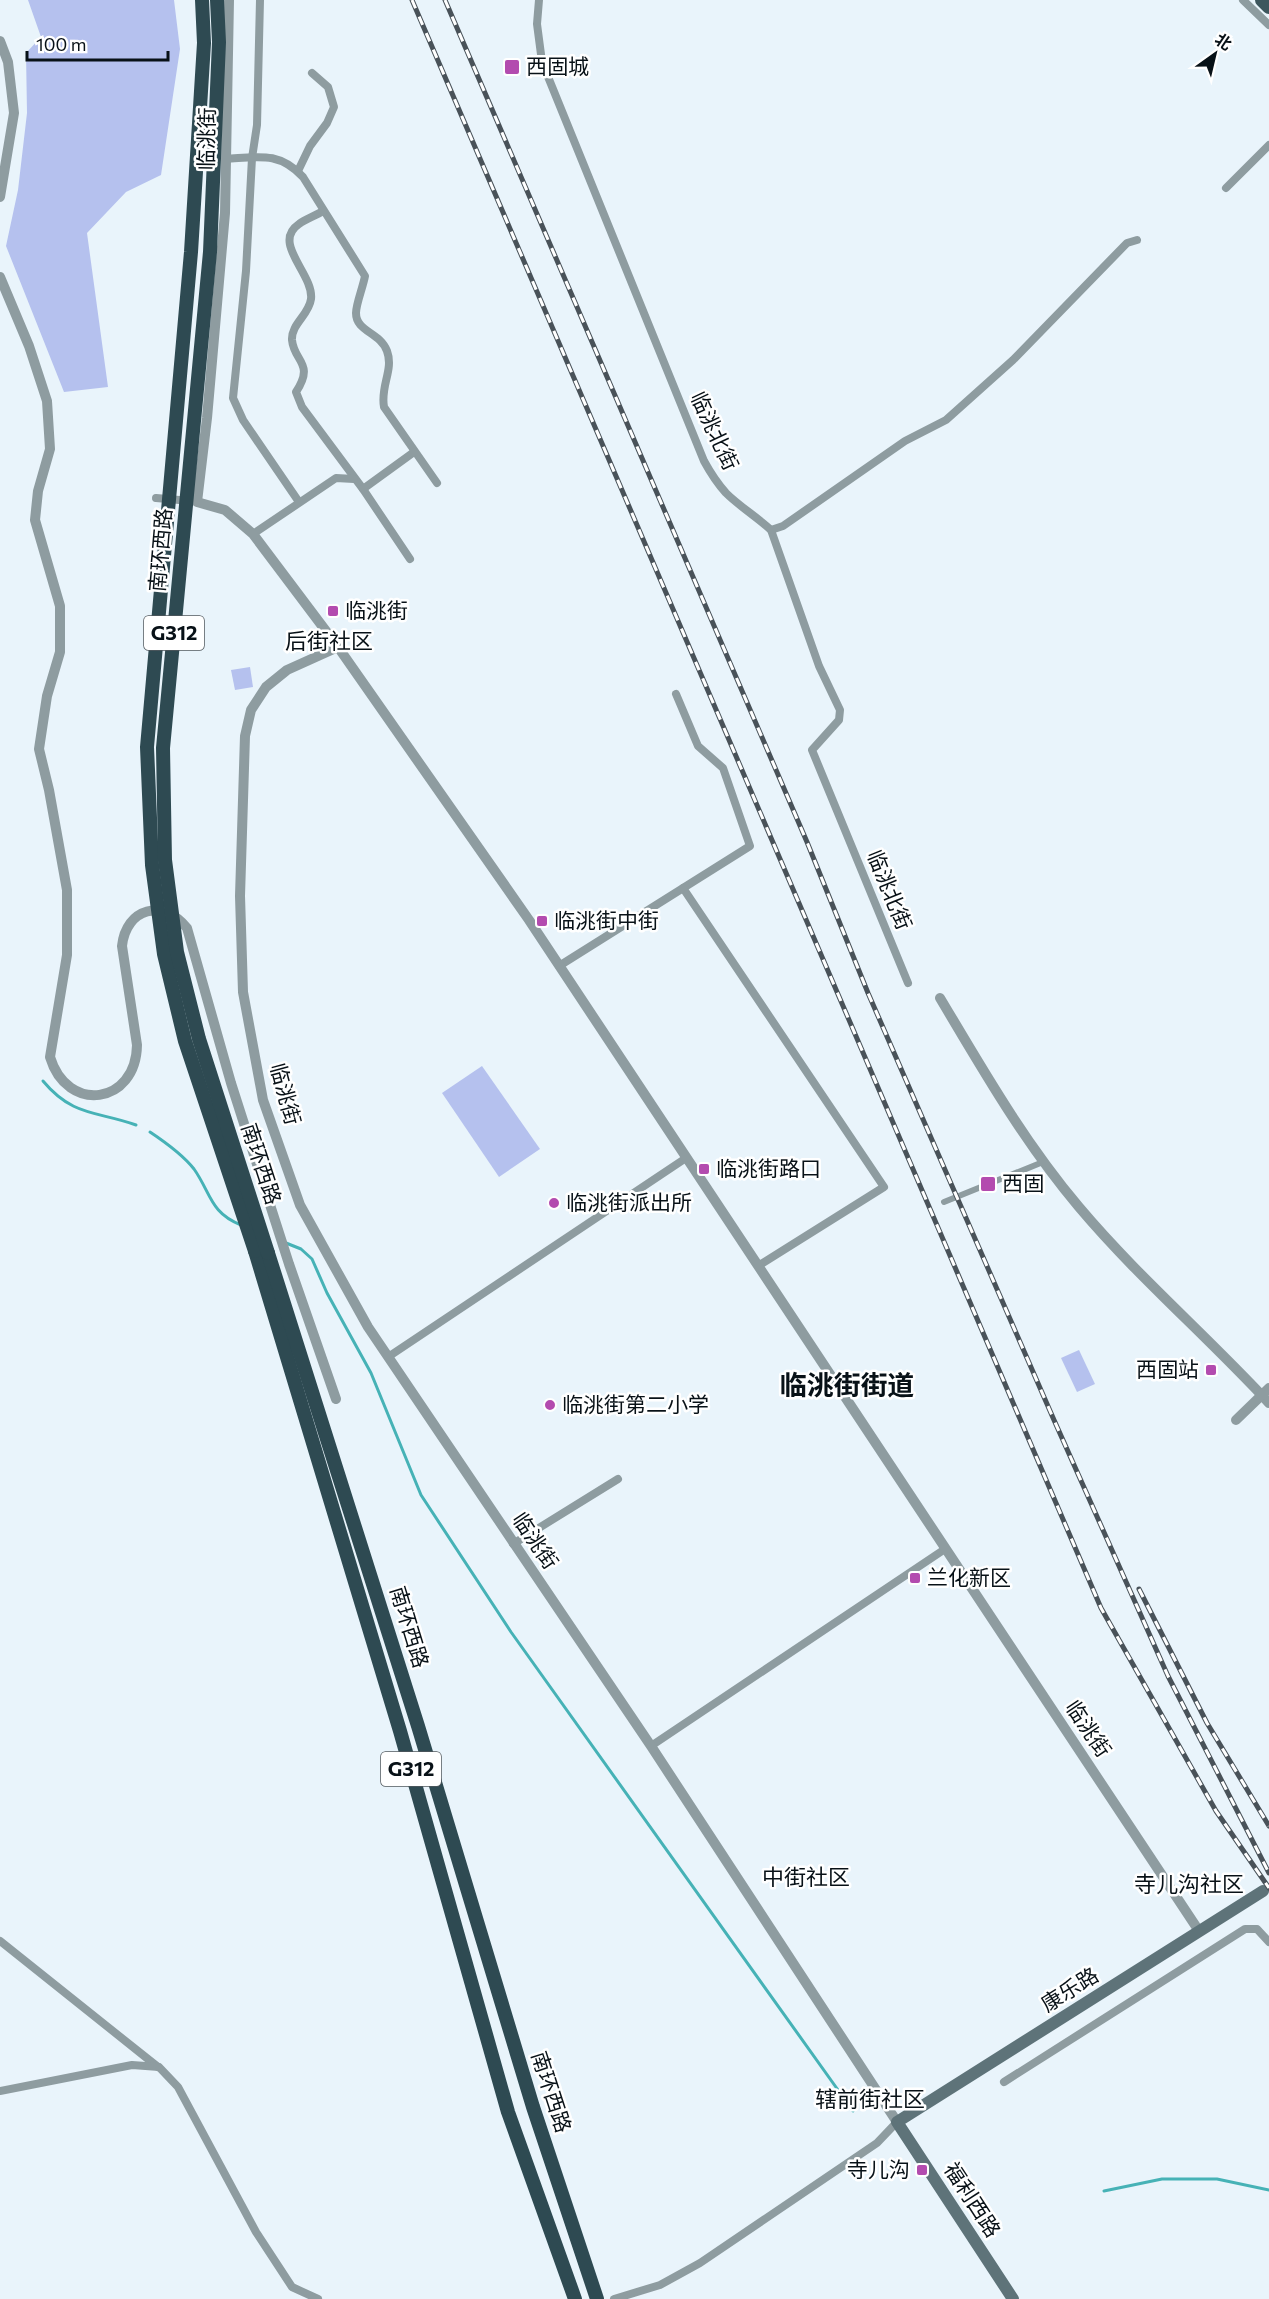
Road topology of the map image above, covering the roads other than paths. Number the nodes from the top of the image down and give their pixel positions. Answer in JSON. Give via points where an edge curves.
{"nodes":[{"id":1,"x":202,"y":0,"type":"edge"},
{"id":2,"x":217,"y":0,"type":"edge"},
{"id":3,"x":229,"y":0,"type":"edge"},
{"id":4,"x":260,"y":0,"type":"edge"},
{"id":5,"x":539,"y":0,"type":"edge"},
{"id":6,"x":1243,"y":0,"type":"edge"},
{"id":7,"x":1262,"y":0,"type":"edge"},
{"id":8,"x":1269,"y":7,"type":"edge"},
{"id":9,"x":1269,"y":25,"type":"edge"},
{"id":10,"x":0,"y":41,"type":"edge"},
{"id":11,"x":312,"y":73,"type":"dead end"},
{"id":12,"x":1269,"y":145,"type":"edge"},
{"id":13,"x":252,"y":158,"type":"junction"},
{"id":14,"x":226,"y":159,"type":"junction"},
{"id":15,"x":298,"y":171,"type":"junction"},
{"id":16,"x":1226,"y":188,"type":"dead end"},
{"id":17,"x":0,"y":192,"type":"edge"},
{"id":18,"x":0,"y":197,"type":"edge"},
{"id":19,"x":324,"y":211,"type":"junction"},
{"id":20,"x":1137,"y":240,"type":"dead end"},
{"id":21,"x":0,"y":277,"type":"edge"},
{"id":22,"x":414,"y":452,"type":"junction"},
{"id":23,"x":354,"y":479,"type":"junction"},
{"id":24,"x":437,"y":483,"type":"dead end"},
{"id":25,"x":363,"y":489,"type":"junction"},
{"id":26,"x":156,"y":498,"type":"dead end"},
{"id":27,"x":197,"y":502,"type":"junction"},
{"id":28,"x":299,"y":502,"type":"junction"},
{"id":29,"x":771,"y":530,"type":"junction"},
{"id":30,"x":253,"y":534,"type":"junction"},
{"id":31,"x":410,"y":560,"type":"dead end"},
{"id":32,"x":338,"y":648,"type":"junction"},
{"id":33,"x":676,"y":694,"type":"dead end"},
{"id":34,"x":682,"y":888,"type":"junction"},
{"id":35,"x":559,"y":966,"type":"junction"},
{"id":36,"x":908,"y":983,"type":"dead end"},
{"id":37,"x":940,"y":998,"type":"dead end"},
{"id":38,"x":686,"y":1158,"type":"junction"},
{"id":39,"x":1042,"y":1162,"type":"junction"},
{"id":40,"x":944,"y":1202,"type":"dead end"},
{"id":41,"x":262,"y":1252,"type":"junction"},
{"id":42,"x":758,"y":1266,"type":"junction"},
{"id":43,"x":388,"y":1357,"type":"junction"},
{"id":44,"x":1267,"y":1396,"type":"edge"},
{"id":45,"x":336,"y":1399,"type":"dead end"},
{"id":46,"x":1236,"y":1420,"type":"dead end"},
{"id":47,"x":618,"y":1479,"type":"dead end"},
{"id":48,"x":513,"y":1544,"type":"junction"},
{"id":49,"x":945,"y":1549,"type":"junction"},
{"id":50,"x":418,"y":1726,"type":"junction"},
{"id":51,"x":400,"y":1731,"type":"junction"},
{"id":52,"x":651,"y":1746,"type":"junction"},
{"id":53,"x":1263,"y":1891,"type":"dead end"},
{"id":54,"x":1199,"y":1931,"type":"junction"},
{"id":55,"x":0,"y":1941,"type":"edge"},
{"id":56,"x":1269,"y":1942,"type":"edge"},
{"id":57,"x":159,"y":2067,"type":"junction"},
{"id":58,"x":1004,"y":2082,"type":"dead end"},
{"id":59,"x":0,"y":2091,"type":"edge"},
{"id":60,"x":897,"y":2122,"type":"junction"},
{"id":61,"x":573,"y":2292,"type":"edge"},
{"id":62,"x":318,"y":2299,"type":"edge"},
{"id":63,"x":597,"y":2299,"type":"edge"},
{"id":64,"x":614,"y":2299,"type":"edge"},
{"id":65,"x":1012,"y":2299,"type":"edge"}],
"edges":[{"from":1,"to":41,"type":"highway","name":"南环西路","number":"G312","bridge":true,"via":[[204,43],[192,252],[147,759],[152,865],[164,954],[185,1041]]},
{"from":2,"to":41,"type":"highway","name":"南环西路","number":"G312","bridge":true,"via":[[219,42],[210,252],[164,748],[165,860],[177,952]]},
{"from":3,"to":14,"type":"street","name":"临洮街"},
{"from":4,"to":13,"type":"street","via":[[257,125]]},
{"from":5,"to":29,"type":"street","name":"临洮北街","via":[[537,24],[542,62],[704,461],[728,495]]},
{"from":6,"to":9,"type":"street"},
{"from":7,"to":8,"type":"main road"},
{"from":10,"to":17,"type":"street","via":[[8,62],[14,113]]},
{"from":11,"to":15,"type":"street","via":[[328,87],[334,107]]},
{"from":12,"to":16,"type":"street"},
{"from":13,"to":14,"type":"street"},
{"from":13,"to":15,"type":"street","via":[[283,160]]},
{"from":13,"to":28,"type":"street","via":[[233,398],[243,420]]},
{"from":14,"to":27,"type":"street","name":"临洮街","via":[[225,213]]},
{"from":15,"to":19,"type":"street"},
{"from":17,"to":18,"type":"street"},
{"from":19,"to":22,"type":"street","via":[[365,276],[357,321],[387,351],[390,362],[382,395],[384,407]]},
{"from":19,"to":23,"type":"street","via":[[297,225],[289,237],[291,252],[306,275],[311,300],[293,333],[304,368],[296,392],[302,407]]},
{"from":20,"to":29,"type":"street","via":[[1127,243],[1013,360],[946,420],[904,441],[783,526]]},
{"from":21,"to":45,"type":"street","via":[[47,401],[50,448],[35,520],[60,606],[60,652],[47,696],[39,749],[67,890],[67,955],[50,1057],[54,1071],[62,1082],[86,1095],[113,1091],[124,1083],[133,1072],[137,1046],[123,934],[128,924],[147,911],[159,910],[180,919],[187,928],[231,1083]]},
{"from":22,"to":24,"type":"street"},
{"from":22,"to":25,"type":"street"},
{"from":23,"to":25,"type":"street"},
{"from":23,"to":28,"type":"street","via":[[336,478]]},
{"from":25,"to":31,"type":"street"},
{"from":26,"to":27,"type":"street"},
{"from":27,"to":30,"type":"street","name":"临洮街","via":[[225,510]]},
{"from":28,"to":30,"type":"street"},
{"from":29,"to":36,"type":"street","name":"临洮北街","via":[[819,666],[840,710],[839,720],[812,750]]},
{"from":30,"to":32,"type":"street","name":"临洮街"},
{"from":32,"to":35,"type":"street","name":"临洮街"},
{"from":32,"to":43,"type":"street","name":"临洮街","via":[[287,670],[266,687],[251,710],[245,736],[240,896],[243,992],[263,1100],[300,1205]]},
{"from":33,"to":34,"type":"street","via":[[698,746],[723,768],[750,846]]},
{"from":34,"to":35,"type":"street"},
{"from":34,"to":42,"type":"street","via":[[884,1187]]},
{"from":35,"to":38,"type":"street","name":"临洮街"},
{"from":37,"to":39,"type":"street","via":[[1003,1105]]},
{"from":38,"to":42,"type":"street","name":"临洮街"},
{"from":38,"to":43,"type":"street"},
{"from":39,"to":40,"type":"street"},
{"from":39,"to":44,"type":"street","via":[[1144,1279]]},
{"from":41,"to":50,"type":"highway","name":"南环西路","number":"G312"},
{"from":41,"to":51,"type":"highway","name":"南环西路","number":"G312"},
{"from":42,"to":49,"type":"street","name":"临洮街"},
{"from":43,"to":48,"type":"street","name":"临洮街"},
{"from":44,"to":46,"type":"street"},
{"from":47,"to":48,"type":"street"},
{"from":48,"to":52,"type":"street","name":"临洮街"},
{"from":49,"to":52,"type":"street"},
{"from":49,"to":54,"type":"street","name":"临洮街"},
{"from":50,"to":51,"type":"main road"},
{"from":50,"to":63,"type":"highway","name":"南环西路","number":"G312","via":[[533,2107]]},
{"from":51,"to":61,"type":"highway","name":"南环西路","number":"G312","via":[[508,2112]]},
{"from":52,"to":60,"type":"street","name":"临洮街"},
{"from":53,"to":54,"type":"main road","name":"康乐路"},
{"from":54,"to":60,"type":"main road","name":"康乐路"},
{"from":55,"to":57,"type":"street"},
{"from":56,"to":58,"type":"street","via":[[1257,1929],[1245,1929]]},
{"from":57,"to":59,"type":"street","via":[[132,2065]]},
{"from":57,"to":62,"type":"street","via":[[178,2087],[256,2232],[291,2287]]},
{"from":60,"to":64,"type":"street","via":[[877,2143],[700,2263],[660,2284]]},
{"from":60,"to":65,"type":"main road","name":"福利西路"}]}
